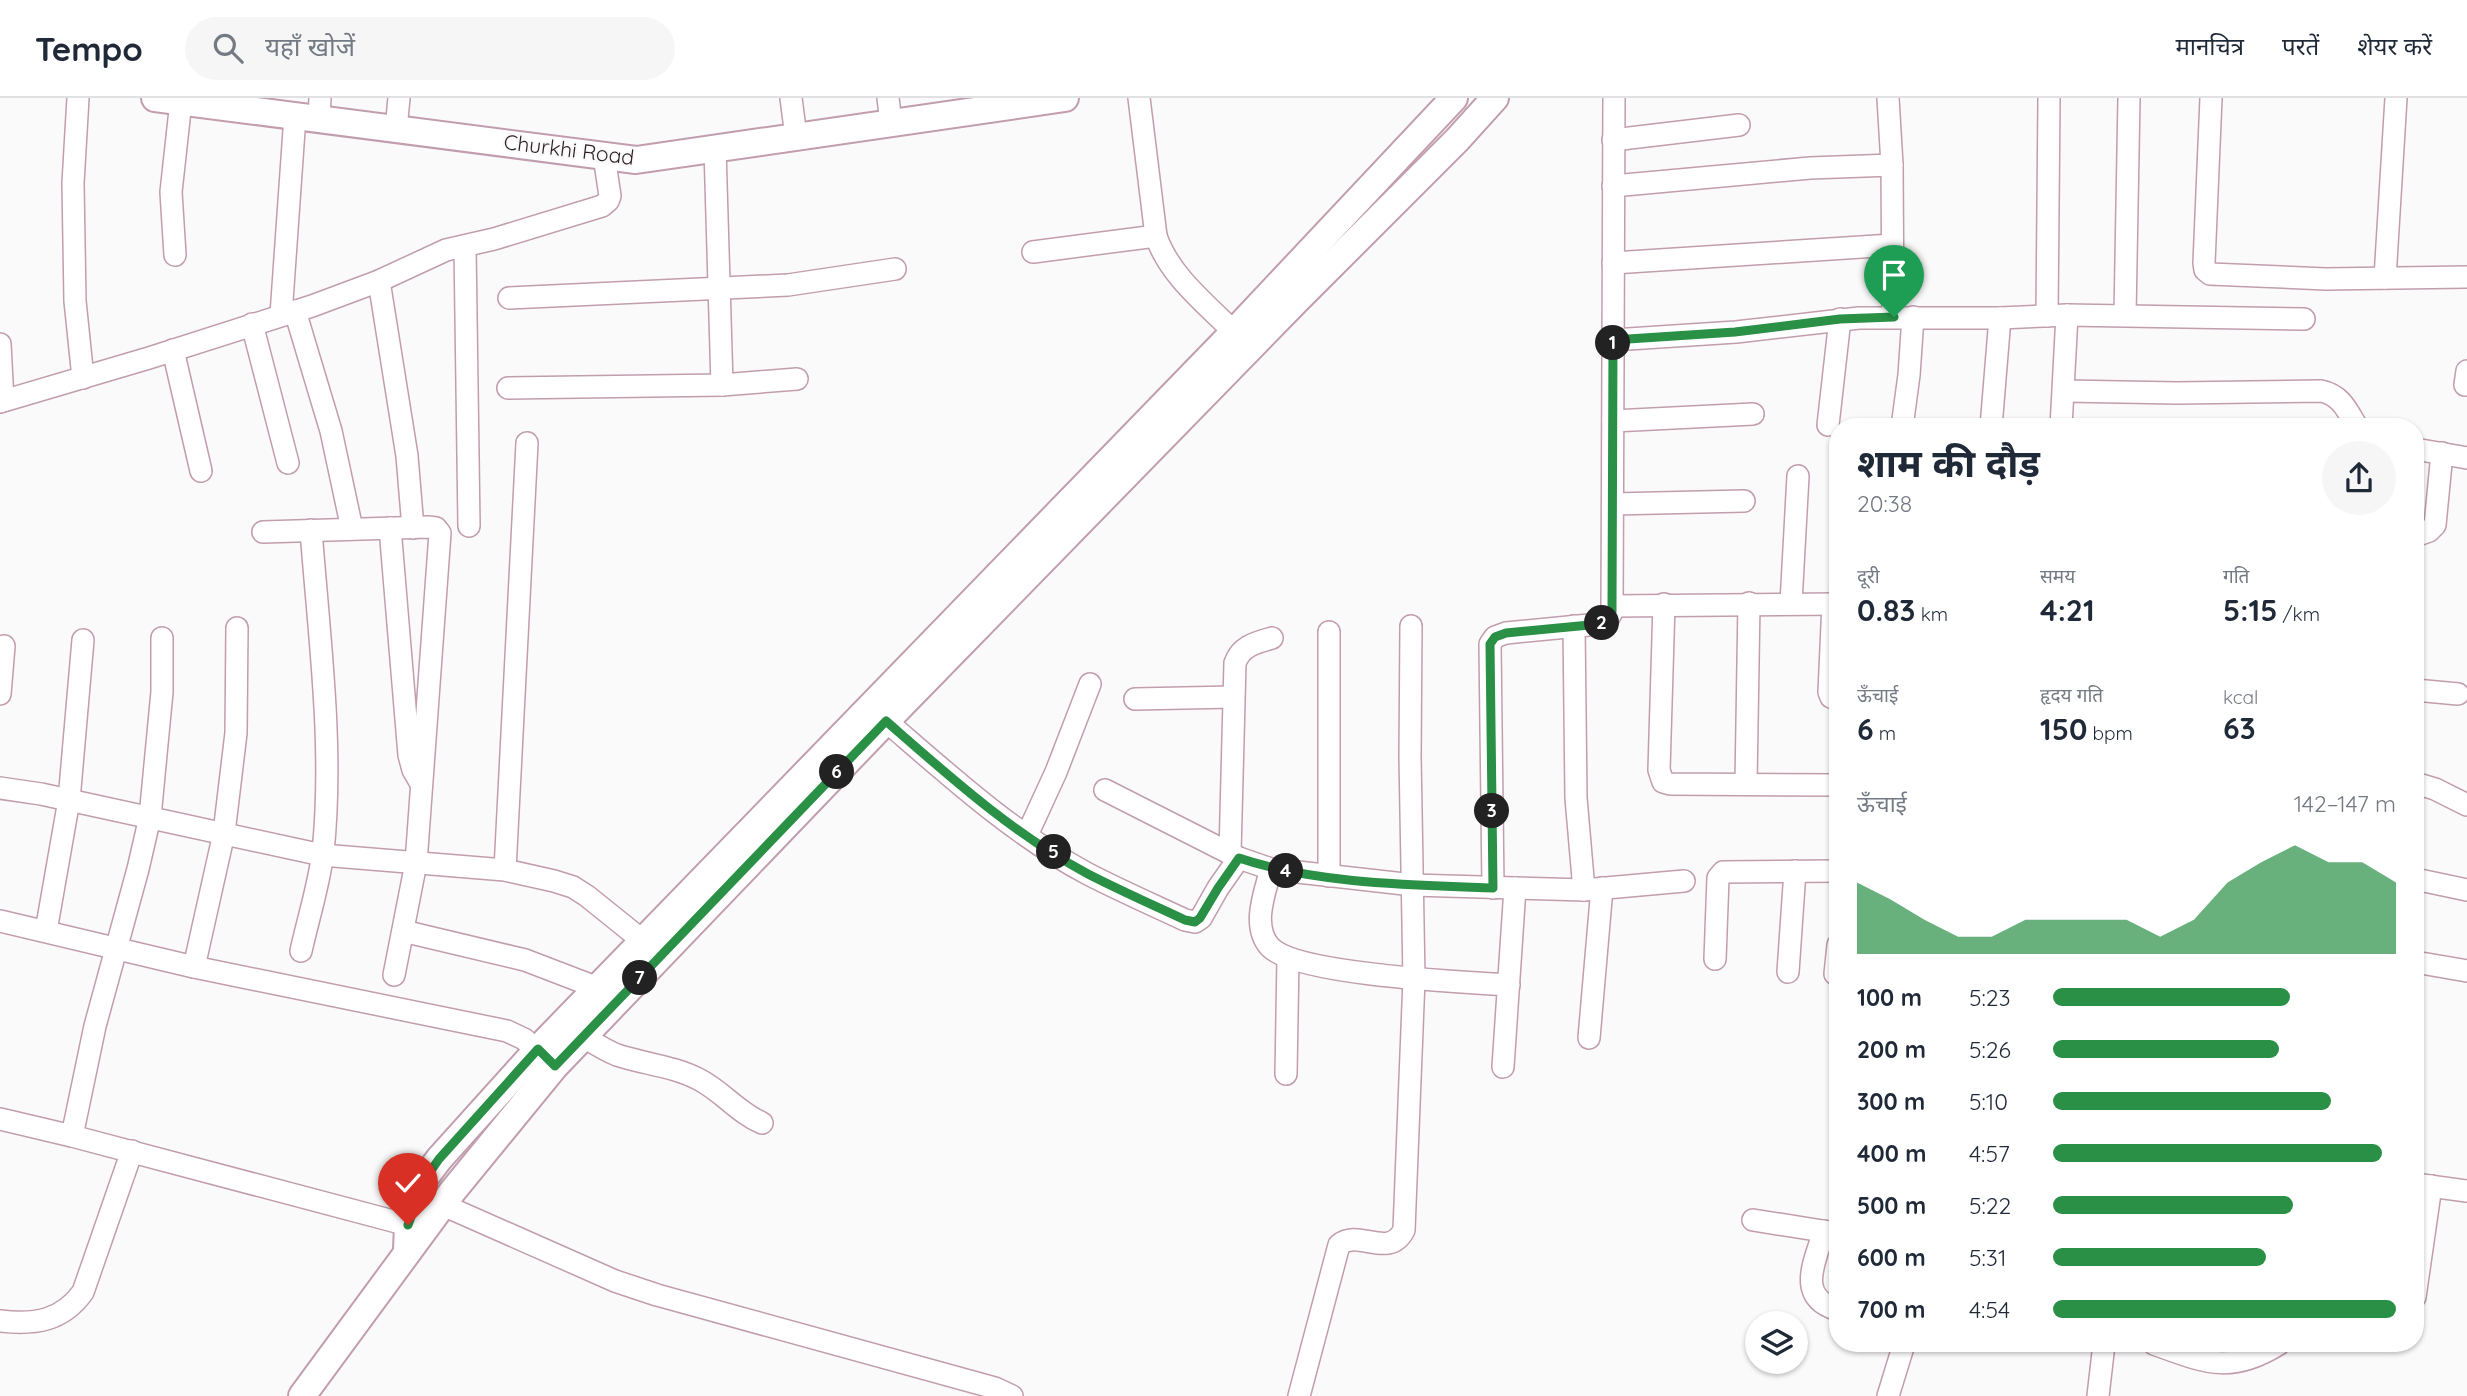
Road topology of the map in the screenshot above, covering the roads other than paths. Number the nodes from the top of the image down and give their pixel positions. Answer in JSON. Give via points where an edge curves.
{"nodes":[{"id":1,"x":78,"y":98,"type":"edge"},
{"id":2,"x":399,"y":98,"type":"edge"},
{"id":3,"x":791,"y":98,"type":"edge"},
{"id":4,"x":1065,"y":98,"type":"edge"},
{"id":5,"x":1139,"y":98,"type":"edge"},
{"id":6,"x":1454,"y":98,"type":"edge"},
{"id":7,"x":1495,"y":98,"type":"edge"},
{"id":8,"x":1614,"y":98,"type":"edge"},
{"id":9,"x":1888,"y":98,"type":"edge"},
{"id":10,"x":2049,"y":98,"type":"edge"},
{"id":11,"x":2129,"y":98,"type":"edge"},
{"id":12,"x":2211,"y":98,"type":"edge"},
{"id":13,"x":2396,"y":98,"type":"edge"},
{"id":14,"x":168,"y":100,"type":"edge"},
{"id":15,"x":1019,"y":101,"type":"edge"},
{"id":16,"x":299,"y":109,"type":"edge"},
{"id":17,"x":889,"y":111,"type":"edge"},
{"id":18,"x":1739,"y":125,"type":"dead end"},
{"id":19,"x":396,"y":129,"type":"junction"},
{"id":20,"x":796,"y":137,"type":"junction"},
{"id":21,"x":1613,"y":140,"type":"junction"},
{"id":22,"x":715,"y":149,"type":"junction"},
{"id":23,"x":604,"y":156,"type":"junction"},
{"id":24,"x":1892,"y":165,"type":"junction"},
{"id":25,"x":1613,"y":186,"type":"junction"},
{"id":26,"x":1156,"y":236,"type":"junction"},
{"id":27,"x":1892,"y":245,"type":"junction"},
{"id":28,"x":466,"y":246,"type":"junction"},
{"id":29,"x":1033,"y":252,"type":"dead end"},
{"id":30,"x":176,"y":255,"type":"dead end"},
{"id":31,"x":1613,"y":263,"type":"junction"},
{"id":32,"x":895,"y":269,"type":"dead end"},
{"id":33,"x":2467,"y":277,"type":"edge"},
{"id":34,"x":2385,"y":278,"type":"junction"},
{"id":35,"x":379,"y":281,"type":"junction"},
{"id":36,"x":720,"y":289,"type":"junction"},
{"id":37,"x":509,"y":298,"type":"dead end"},
{"id":38,"x":288,"y":313,"type":"junction"},
{"id":39,"x":2057,"y":315,"type":"junction"},
{"id":40,"x":2125,"y":315,"type":"junction"},
{"id":41,"x":1903,"y":317,"type":"junction"},
{"id":42,"x":2000,"y":318,"type":"junction"},
{"id":43,"x":1840,"y":319,"type":"junction"},
{"id":44,"x":2304,"y":319,"type":"dead end"},
{"id":45,"x":252,"y":324,"type":"junction"},
{"id":46,"x":1234,"y":332,"type":"junction"},
{"id":47,"x":1613,"y":340,"type":"junction"},
{"id":48,"x":0,"y":344,"type":"edge"},
{"id":49,"x":173,"y":350,"type":"junction"},
{"id":50,"x":83,"y":378,"type":"junction"},
{"id":51,"x":797,"y":379,"type":"dead end"},
{"id":52,"x":722,"y":385,"type":"junction"},
{"id":53,"x":508,"y":388,"type":"dead end"},
{"id":54,"x":2065,"y":391,"type":"junction"},
{"id":55,"x":1,"y":402,"type":"edge"},
{"id":56,"x":1753,"y":414,"type":"dead end"},
{"id":57,"x":1903,"y":418,"type":"edge"},
{"id":58,"x":1992,"y":418,"type":"edge"},
{"id":59,"x":2063,"y":418,"type":"edge"},
{"id":60,"x":2352,"y":418,"type":"edge"},
{"id":61,"x":1613,"y":421,"type":"junction"},
{"id":62,"x":1828,"y":425,"type":"dead end"},
{"id":63,"x":527,"y":443,"type":"dead end"},
{"id":64,"x":2424,"y":450,"type":"edge"},
{"id":65,"x":2442,"y":453,"type":"junction"},
{"id":66,"x":2467,"y":458,"type":"edge"},
{"id":67,"x":288,"y":463,"type":"dead end"},
{"id":68,"x":201,"y":471,"type":"dead end"},
{"id":69,"x":1798,"y":476,"type":"dead end"},
{"id":70,"x":1744,"y":501,"type":"dead end"},
{"id":71,"x":1613,"y":504,"type":"junction"},
{"id":72,"x":469,"y":526,"type":"dead end"},
{"id":73,"x":390,"y":528,"type":"junction"},
{"id":74,"x":413,"y":528,"type":"junction"},
{"id":75,"x":352,"y":529,"type":"junction"},
{"id":76,"x":311,"y":530,"type":"junction"},
{"id":77,"x":263,"y":532,"type":"dead end"},
{"id":78,"x":2424,"y":533,"type":"edge"},
{"id":79,"x":1749,"y":603,"type":"junction"},
{"id":80,"x":1791,"y":603,"type":"junction"},
{"id":81,"x":1829,"y":603,"type":"edge"},
{"id":82,"x":1664,"y":604,"type":"junction"},
{"id":83,"x":1613,"y":606,"type":"junction"},
{"id":84,"x":1410,"y":626,"type":"dead end"},
{"id":85,"x":1574,"y":626,"type":"junction"},
{"id":86,"x":237,"y":628,"type":"dead end"},
{"id":87,"x":1329,"y":632,"type":"dead end"},
{"id":88,"x":163,"y":638,"type":"dead end"},
{"id":89,"x":1272,"y":638,"type":"dead end"},
{"id":90,"x":83,"y":640,"type":"dead end"},
{"id":91,"x":4,"y":646,"type":"dead end"},
{"id":92,"x":1090,"y":684,"type":"dead end"},
{"id":93,"x":2424,"y":691,"type":"edge"},
{"id":94,"x":0,"y":694,"type":"edge"},
{"id":95,"x":2458,"y":694,"type":"dead end"},
{"id":96,"x":1233,"y":697,"type":"junction"},
{"id":97,"x":1135,"y":699,"type":"dead end"},
{"id":98,"x":886,"y":721,"type":"junction"},
{"id":99,"x":1746,"y":783,"type":"junction"},
{"id":100,"x":422,"y":785,"type":"junction"},
{"id":101,"x":1829,"y":785,"type":"edge"},
{"id":102,"x":2424,"y":786,"type":"edge"},
{"id":103,"x":0,"y":788,"type":"edge"},
{"id":104,"x":1105,"y":790,"type":"dead end"},
{"id":105,"x":69,"y":800,"type":"junction"},
{"id":106,"x":2467,"y":804,"type":"edge"},
{"id":107,"x":150,"y":817,"type":"junction"},
{"id":108,"x":224,"y":834,"type":"junction"},
{"id":109,"x":1027,"y":835,"type":"junction"},
{"id":110,"x":322,"y":855,"type":"junction"},
{"id":111,"x":1234,"y":856,"type":"junction"},
{"id":112,"x":416,"y":863,"type":"junction"},
{"id":113,"x":1271,"y":869,"type":"junction"},
{"id":114,"x":505,"y":870,"type":"junction"},
{"id":115,"x":1795,"y":871,"type":"junction"},
{"id":116,"x":1829,"y":871,"type":"edge"},
{"id":117,"x":1329,"y":876,"type":"junction"},
{"id":118,"x":1684,"y":881,"type":"dead end"},
{"id":119,"x":2424,"y":881,"type":"edge"},
{"id":120,"x":1413,"y":885,"type":"junction"},
{"id":121,"x":1493,"y":888,"type":"junction"},
{"id":122,"x":1516,"y":888,"type":"junction"},
{"id":123,"x":1593,"y":889,"type":"junction"},
{"id":124,"x":2467,"y":890,"type":"edge"},
{"id":125,"x":0,"y":921,"type":"edge"},
{"id":126,"x":46,"y":931,"type":"junction"},
{"id":127,"x":403,"y":932,"type":"junction"},
{"id":128,"x":643,"y":941,"type":"junction"},
{"id":129,"x":116,"y":950,"type":"junction"},
{"id":130,"x":301,"y":951,"type":"dead end"},
{"id":131,"x":1288,"y":958,"type":"junction"},
{"id":132,"x":1715,"y":959,"type":"dead end"},
{"id":133,"x":2424,"y":964,"type":"edge"},
{"id":134,"x":194,"y":967,"type":"junction"},
{"id":135,"x":2467,"y":971,"type":"edge"},
{"id":136,"x":1788,"y":972,"type":"dead end"},
{"id":137,"x":394,"y":975,"type":"dead end"},
{"id":138,"x":1414,"y":979,"type":"junction"},
{"id":139,"x":1509,"y":985,"type":"junction"},
{"id":140,"x":598,"y":988,"type":"junction"},
{"id":141,"x":584,"y":1037,"type":"junction"},
{"id":142,"x":1589,"y":1038,"type":"dead end"},
{"id":143,"x":546,"y":1058,"type":"junction"},
{"id":144,"x":1503,"y":1067,"type":"dead end"},
{"id":145,"x":1286,"y":1074,"type":"dead end"},
{"id":146,"x":0,"y":1119,"type":"edge"},
{"id":147,"x":762,"y":1123,"type":"dead end"},
{"id":148,"x":72,"y":1136,"type":"junction"},
{"id":149,"x":132,"y":1151,"type":"junction"},
{"id":150,"x":2424,"y":1185,"type":"edge"},
{"id":151,"x":2467,"y":1191,"type":"edge"},
{"id":152,"x":443,"y":1205,"type":"junction"},
{"id":153,"x":1753,"y":1220,"type":"dead end"},
{"id":154,"x":1829,"y":1232,"type":"edge"},
{"id":155,"x":1829,"y":1237,"type":"edge"},
{"id":156,"x":408,"y":1238,"type":"junction"},
{"id":157,"x":1829,"y":1308,"type":"edge"},
{"id":158,"x":0,"y":1321,"type":"edge"},
{"id":159,"x":1901,"y":1352,"type":"edge"},
{"id":160,"x":2103,"y":1352,"type":"edge"},
{"id":161,"x":2179,"y":1352,"type":"edge"},
{"id":162,"x":2266,"y":1352,"type":"edge"},
{"id":163,"x":302,"y":1396,"type":"edge"},
{"id":164,"x":1013,"y":1396,"type":"edge"},
{"id":165,"x":1299,"y":1396,"type":"edge"},
{"id":166,"x":1888,"y":1396,"type":"edge"},
{"id":167,"x":2098,"y":1396,"type":"edge"}],
"edges":[{"from":1,"to":50,"type":"street","via":[[73,183],[75,301]]},
{"from":2,"to":19,"type":"street"},
{"from":3,"to":20,"type":"street"},
{"from":4,"to":15,"type":"street","name":"Churkhi Road"},
{"from":5,"to":26,"type":"street"},
{"from":6,"to":46,"type":"street"},
{"from":7,"to":98,"type":"street"},
{"from":8,"to":21,"type":"street"},
{"from":9,"to":24,"type":"street"},
{"from":10,"to":39,"type":"street"},
{"from":11,"to":40,"type":"street"},
{"from":12,"to":34,"type":"street","via":[[2205,270],[2220,276]]},
{"from":13,"to":34,"type":"street"},
{"from":14,"to":16,"type":"street","name":"Churkhi Road"},
{"from":14,"to":30,"type":"street"},
{"from":15,"to":17,"type":"street","name":"Churkhi Road"},
{"from":16,"to":19,"type":"street","name":"Churkhi Road"},
{"from":16,"to":38,"type":"street"},
{"from":17,"to":20,"type":"street","name":"Churkhi Road"},
{"from":18,"to":21,"type":"street"},
{"from":19,"to":23,"type":"street","name":"Churkhi Road"},
{"from":20,"to":22,"type":"street","name":"Churkhi Road"},
{"from":21,"to":25,"type":"street"},
{"from":22,"to":23,"type":"street","name":"Churkhi Road","via":[[636,160]]},
{"from":22,"to":36,"type":"street"},
{"from":23,"to":28,"type":"street","via":[[610,196],[602,206]]},
{"from":24,"to":25,"type":"street"},
{"from":24,"to":27,"type":"street"},
{"from":25,"to":31,"type":"street"},
{"from":26,"to":29,"type":"street"},
{"from":26,"to":46,"type":"street","via":[[1172,269]]},
{"from":27,"to":31,"type":"street"},
{"from":27,"to":41,"type":"street"},
{"from":28,"to":35,"type":"street","via":[[434,255]]},
{"from":28,"to":72,"type":"street"},
{"from":31,"to":47,"type":"street"},
{"from":32,"to":36,"type":"street","via":[[788,285]]},
{"from":33,"to":34,"type":"street"},
{"from":35,"to":38,"type":"street"},
{"from":35,"to":74,"type":"street","via":[[407,456]]},
{"from":36,"to":37,"type":"street"},
{"from":36,"to":52,"type":"street"},
{"from":38,"to":45,"type":"street"},
{"from":38,"to":75,"type":"street","via":[[331,431]]},
{"from":39,"to":40,"type":"street"},
{"from":39,"to":42,"type":"street"},
{"from":39,"to":54,"type":"street"},
{"from":40,"to":44,"type":"street"},
{"from":41,"to":42,"type":"street"},
{"from":41,"to":43,"type":"street"},
{"from":41,"to":57,"type":"street","via":[[1909,375]]},
{"from":42,"to":58,"type":"street"},
{"from":43,"to":47,"type":"street"},
{"from":43,"to":62,"type":"street"},
{"from":45,"to":49,"type":"street"},
{"from":45,"to":67,"type":"street"},
{"from":46,"to":128,"type":"street"},
{"from":47,"to":61,"type":"street"},
{"from":48,"to":55,"type":"street"},
{"from":49,"to":50,"type":"street"},
{"from":49,"to":68,"type":"street"},
{"from":50,"to":55,"type":"street"},
{"from":51,"to":52,"type":"street"},
{"from":52,"to":53,"type":"street"},
{"from":54,"to":59,"type":"street"},
{"from":54,"to":60,"type":"street","via":[[2321,391],[2340,399]]},
{"from":56,"to":61,"type":"street"},
{"from":61,"to":71,"type":"street"},
{"from":63,"to":114,"type":"street"},
{"from":64,"to":65,"type":"street"},
{"from":65,"to":66,"type":"street"},
{"from":65,"to":78,"type":"street","via":[[2435,525]]},
{"from":69,"to":80,"type":"street"},
{"from":70,"to":71,"type":"street"},
{"from":71,"to":83,"type":"street"},
{"from":73,"to":74,"type":"street"},
{"from":73,"to":75,"type":"street"},
{"from":73,"to":100,"type":"street","via":[[409,755]]},
{"from":74,"to":100,"type":"street","via":[[436,528],[440,533]]},
{"from":75,"to":76,"type":"street"},
{"from":76,"to":77,"type":"street"},
{"from":76,"to":110,"type":"street","via":[[326,748]]},
{"from":79,"to":80,"type":"street"},
{"from":79,"to":82,"type":"street"},
{"from":79,"to":99,"type":"street"},
{"from":80,"to":81,"type":"street"},
{"from":82,"to":83,"type":"street"},
{"from":82,"to":99,"type":"street","via":[[1660,776],[1670,784]]},
{"from":83,"to":85,"type":"street","via":[[1607,621]]},
{"from":84,"to":120,"type":"street"},
{"from":85,"to":121,"type":"street","via":[[1506,633],[1490,644]]},
{"from":85,"to":123,"type":"street","via":[[1576,798]]},
{"from":86,"to":108,"type":"street","via":[[236,733]]},
{"from":87,"to":117,"type":"street"},
{"from":88,"to":107,"type":"street"},
{"from":89,"to":96,"type":"street","via":[[1238,653]]},
{"from":90,"to":105,"type":"street"},
{"from":91,"to":94,"type":"street"},
{"from":92,"to":109,"type":"street"},
{"from":93,"to":95,"type":"street"},
{"from":96,"to":97,"type":"street"},
{"from":96,"to":111,"type":"street"},
{"from":98,"to":109,"type":"street","via":[[970,794]]},
{"from":98,"to":141,"type":"street"},
{"from":99,"to":101,"type":"street"},
{"from":100,"to":112,"type":"street"},
{"from":102,"to":106,"type":"street"},
{"from":103,"to":105,"type":"street"},
{"from":104,"to":111,"type":"street"},
{"from":105,"to":107,"type":"street"},
{"from":105,"to":126,"type":"street"},
{"from":107,"to":108,"type":"street"},
{"from":107,"to":129,"type":"street"},
{"from":108,"to":110,"type":"street"},
{"from":108,"to":134,"type":"street"},
{"from":109,"to":111,"type":"street","via":[[1087,873],[1195,922]]},
{"from":110,"to":112,"type":"street"},
{"from":110,"to":130,"type":"street"},
{"from":111,"to":113,"type":"street"},
{"from":112,"to":114,"type":"street"},
{"from":112,"to":127,"type":"street"},
{"from":113,"to":117,"type":"street"},
{"from":113,"to":131,"type":"street","via":[[1262,904],[1262,933],[1270,947]]},
{"from":114,"to":128,"type":"street","via":[[573,887]]},
{"from":115,"to":116,"type":"street"},
{"from":115,"to":132,"type":"street","via":[[1723,872],[1718,878]]},
{"from":115,"to":136,"type":"street"},
{"from":117,"to":120,"type":"street"},
{"from":118,"to":123,"type":"street"},
{"from":119,"to":124,"type":"street"},
{"from":120,"to":121,"type":"street"},
{"from":120,"to":138,"type":"street"},
{"from":121,"to":122,"type":"street"},
{"from":122,"to":123,"type":"street"},
{"from":122,"to":139,"type":"street"},
{"from":123,"to":142,"type":"street"},
{"from":125,"to":126,"type":"street"},
{"from":126,"to":129,"type":"street"},
{"from":127,"to":137,"type":"street"},
{"from":127,"to":140,"type":"street","via":[[525,960]]},
{"from":128,"to":140,"type":"street"},
{"from":129,"to":134,"type":"street"},
{"from":129,"to":148,"type":"street"},
{"from":131,"to":138,"type":"street"},
{"from":131,"to":145,"type":"street"},
{"from":133,"to":135,"type":"street"},
{"from":134,"to":143,"type":"street","via":[[507,1031]]},
{"from":138,"to":139,"type":"street"},
{"from":138,"to":165,"type":"street","via":[[1404,1230],[1393,1243],[1352,1240],[1339,1245]]},
{"from":139,"to":144,"type":"street"},
{"from":140,"to":143,"type":"street"},
{"from":141,"to":143,"type":"street"},
{"from":141,"to":147,"type":"street","via":[[617,1055],[699,1079]]},
{"from":143,"to":152,"type":"street"},
{"from":143,"to":156,"type":"street","via":[[439,1159],[425,1179]]},
{"from":146,"to":148,"type":"street"},
{"from":148,"to":149,"type":"street"},
{"from":149,"to":156,"type":"street"},
{"from":149,"to":158,"type":"street","via":[[83,1292],[61,1315]]},
{"from":150,"to":151,"type":"street"},
{"from":152,"to":156,"type":"street"},
{"from":152,"to":164,"type":"street","via":[[615,1281]]},
{"from":153,"to":154,"type":"street"},
{"from":155,"to":157,"type":"street","via":[[1811,1279],[1815,1297]]},
{"from":156,"to":163,"type":"street"},
{"from":159,"to":166,"type":"street"},
{"from":160,"to":167,"type":"street"},
{"from":161,"to":162,"type":"street","via":[[2217,1364],[2237,1363]]}]}
